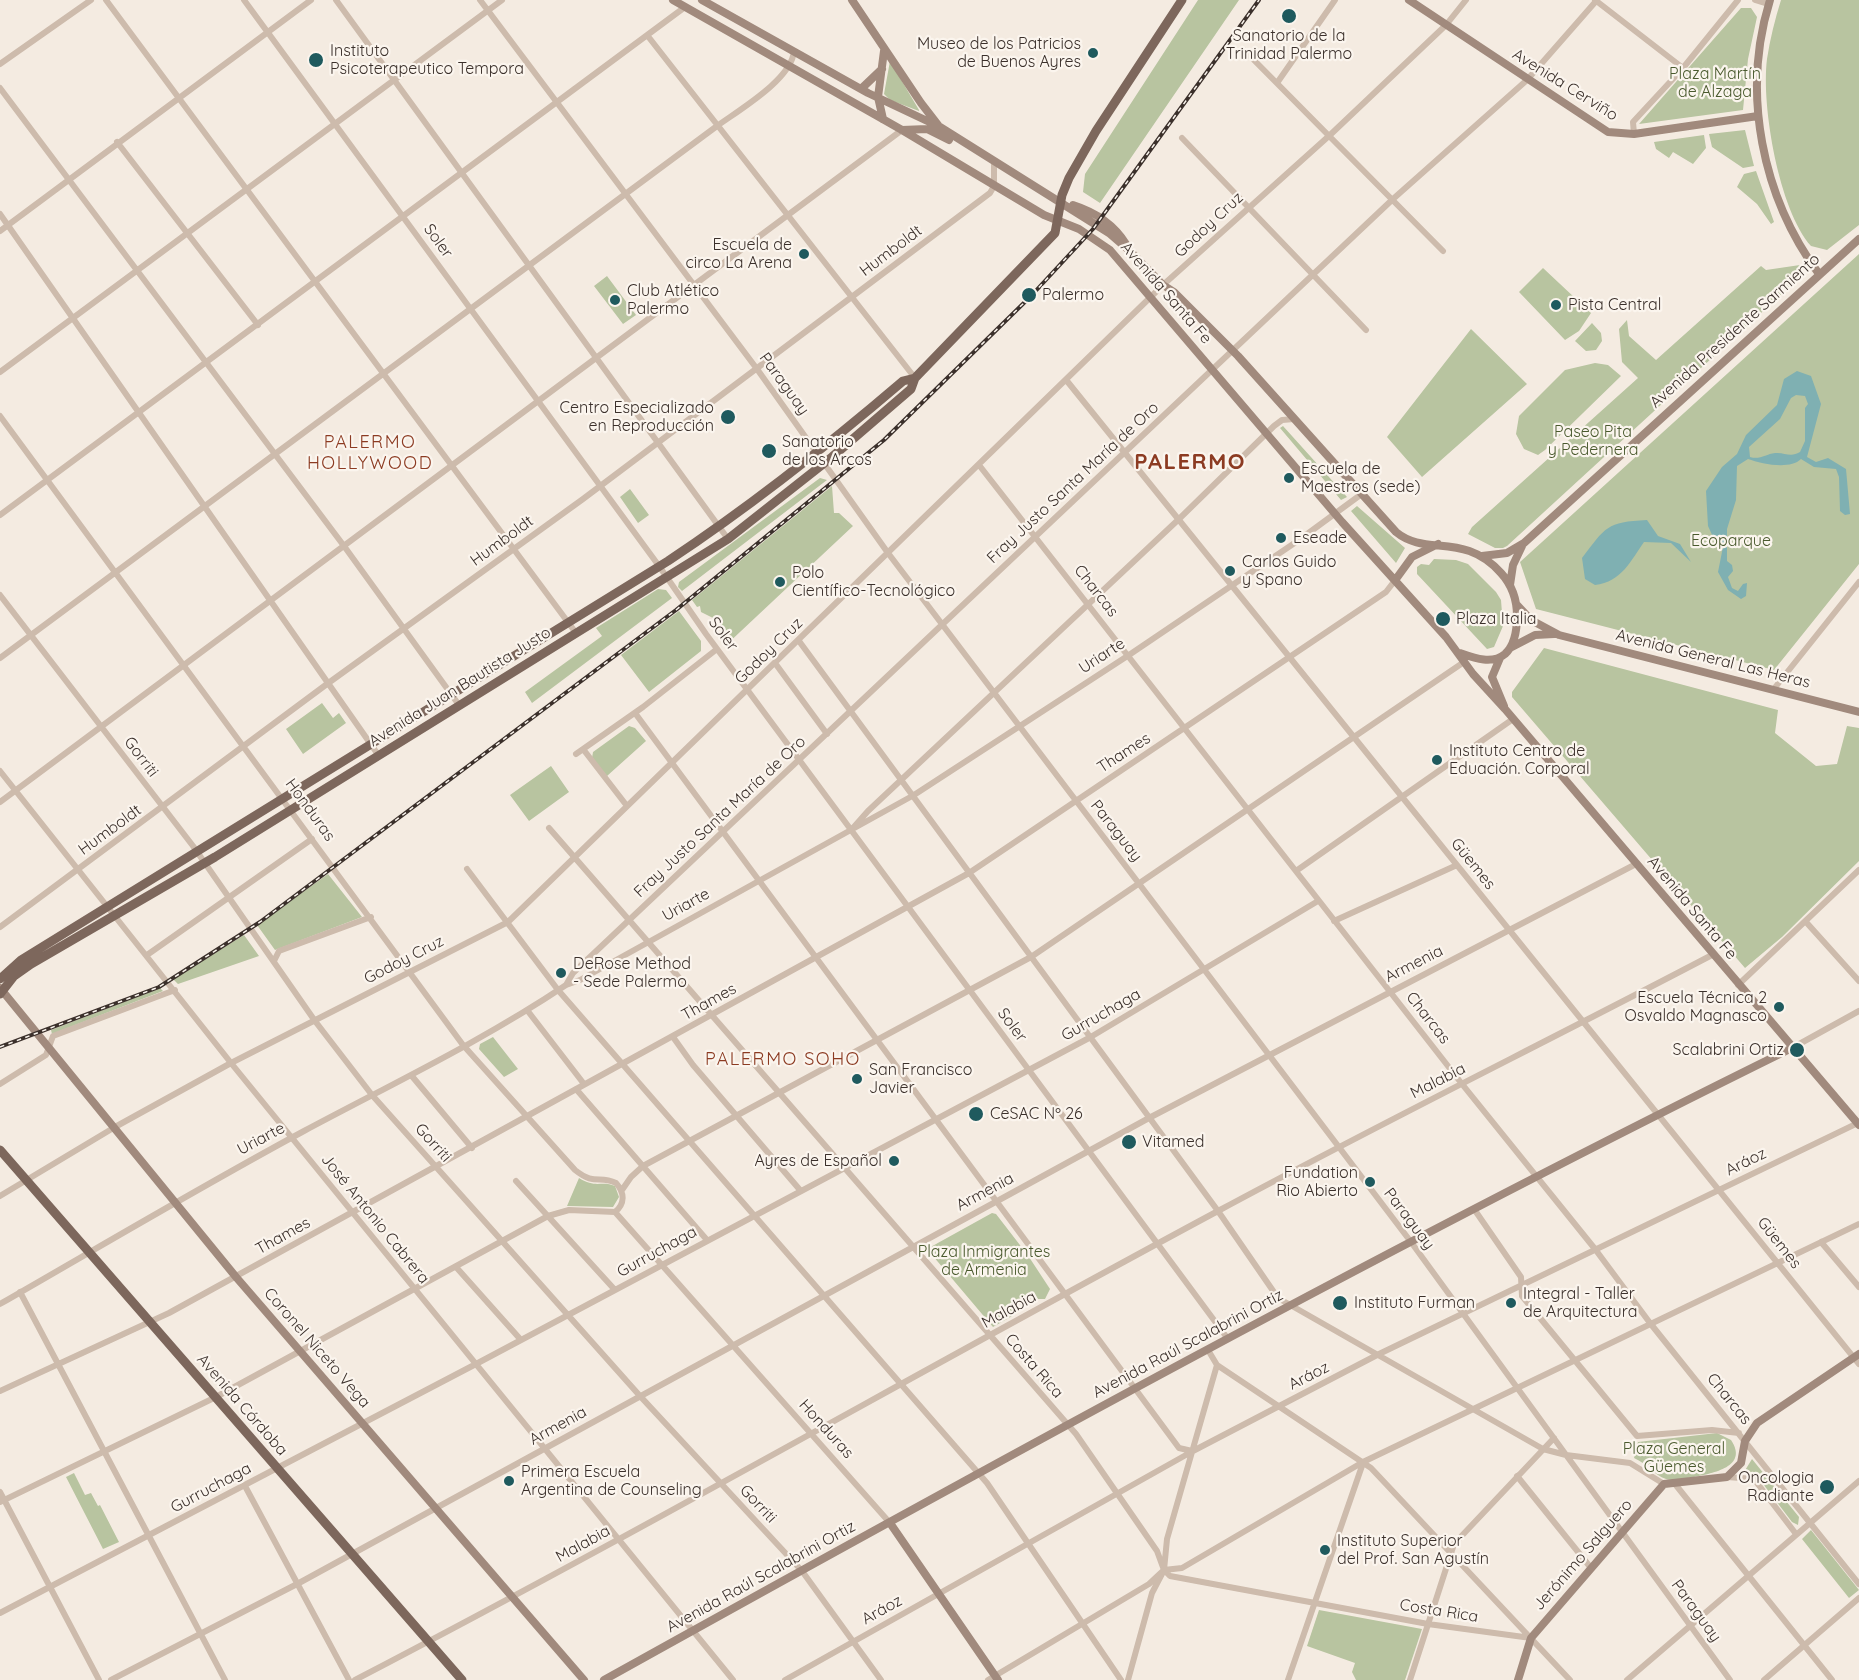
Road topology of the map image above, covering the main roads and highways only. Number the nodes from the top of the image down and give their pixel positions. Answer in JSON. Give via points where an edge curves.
{"nodes":[{"id":1,"x":673,"y":0,"type":"edge"},
{"id":2,"x":702,"y":0,"type":"edge"},
{"id":3,"x":852,"y":0,"type":"edge"},
{"id":4,"x":1182,"y":0,"type":"edge"},
{"id":5,"x":1409,"y":0,"type":"edge"},
{"id":6,"x":1769,"y":2,"type":"edge"},
{"id":7,"x":685,"y":7,"type":"junction"},
{"id":8,"x":752,"y":28,"type":"junction"},
{"id":9,"x":884,"y":51,"type":"junction"},
{"id":10,"x":882,"y":69,"type":"junction"},
{"id":11,"x":861,"y":88,"type":"junction"},
{"id":12,"x":878,"y":98,"type":"junction"},
{"id":13,"x":1758,"y":116,"type":"junction"},
{"id":14,"x":883,"y":119,"type":"junction"},
{"id":15,"x":940,"y":127,"type":"junction"},
{"id":16,"x":902,"y":130,"type":"junction"},
{"id":17,"x":969,"y":147,"type":"junction"},
{"id":18,"x":1061,"y":201,"type":"junction"},
{"id":19,"x":1058,"y":222,"type":"junction"},
{"id":20,"x":1859,"y":239,"type":"edge"},
{"id":21,"x":1819,"y":274,"type":"junction"},
{"id":22,"x":915,"y":378,"type":"junction"},
{"id":23,"x":1524,"y":543,"type":"junction"},
{"id":24,"x":1438,"y":544,"type":"junction"},
{"id":25,"x":1482,"y":556,"type":"junction"},
{"id":26,"x":1396,"y":579,"type":"junction"},
{"id":27,"x":1510,"y":585,"type":"junction"},
{"id":28,"x":1516,"y":604,"type":"junction"},
{"id":29,"x":1559,"y":634,"type":"junction"},
{"id":30,"x":1510,"y":649,"type":"junction"},
{"id":31,"x":1462,"y":658,"type":"junction"},
{"id":32,"x":1500,"y":658,"type":"junction"},
{"id":33,"x":1505,"y":709,"type":"junction"},
{"id":34,"x":1859,"y":712,"type":"edge"},
{"id":35,"x":0,"y":979,"type":"edge"},
{"id":36,"x":1,"y":991,"type":"edge"},
{"id":37,"x":1792,"y":1048,"type":"junction"},
{"id":38,"x":1858,"y":1123,"type":"edge"},
{"id":39,"x":0,"y":1150,"type":"edge"},
{"id":40,"x":1857,"y":1358,"type":"edge"},
{"id":41,"x":890,"y":1523,"type":"junction"},
{"id":42,"x":994,"y":1679,"type":"edge"},
{"id":43,"x":462,"y":1680,"type":"edge"},
{"id":44,"x":584,"y":1680,"type":"edge"},
{"id":45,"x":604,"y":1680,"type":"edge"},
{"id":46,"x":1518,"y":1680,"type":"edge"}],
"edges":[{"from":1,"to":7,"type":"main road","name":"Avenida Santa Fe"},
{"from":2,"to":8,"type":"main road","name":"Avenida Santa Fe"},
{"from":3,"to":9,"type":"main road"},
{"from":4,"to":18,"type":"main road","name":"Avenida Juan Bautista Justo","via":[[1090,140]]},
{"from":5,"to":13,"type":"main road","name":"Avenida Cerviño","via":[[1615,134]]},
{"from":6,"to":13,"type":"main road","via":[[1757,72]]},
{"from":7,"to":8,"type":"main road","via":[[702,5],[735,24]]},
{"from":7,"to":14,"type":"main road","name":"Avenida Santa Fe"},
{"from":8,"to":11,"type":"main road","name":"Avenida Santa Fe"},
{"from":9,"to":10,"type":"main road"},
{"from":9,"to":15,"type":"main road"},
{"from":10,"to":11,"type":"main road"},
{"from":10,"to":12,"type":"main road"},
{"from":11,"to":12,"type":"main road","name":"Avenida Santa Fe"},
{"from":12,"to":14,"type":"main road"},
{"from":12,"to":15,"type":"main road","name":"Avenida Santa Fe"},
{"from":13,"to":21,"type":"main road","via":[[1777,196]]},
{"from":14,"to":16,"type":"main road","name":"Avenida Santa Fe"},
{"from":15,"to":17,"type":"main road","name":"Avenida Santa Fe"},
{"from":16,"to":17,"type":"main road","via":[[927,129]]},
{"from":16,"to":19,"type":"main road","name":"Avenida Santa Fe"},
{"from":17,"to":18,"type":"main road","name":"Avenida Santa Fe"},
{"from":18,"to":19,"type":"main road","name":"Avenida Juan Bautista Justo"},
{"from":18,"to":24,"type":"main road","name":"Avenida Santa Fe","via":[[1109,233],[1174,292],[1233,351],[1401,536]]},
{"from":19,"to":22,"type":"main road","name":"Avenida Juan Bautista Justo","via":[[1055,233]]},
{"from":19,"to":26,"type":"main road","name":"Avenida Santa Fe","via":[[1079,229],[1110,250]]},
{"from":20,"to":21,"type":"main road","name":"Avenida Presidente Sarmiento"},
{"from":21,"to":23,"type":"main road","name":"Avenida Presidente Sarmiento"},
{"from":22,"to":35,"type":"main road","name":"Avenida Juan Bautista Justo","via":[[903,381],[818,453],[719,527],[21,960]]},
{"from":22,"to":36,"type":"main road","name":"Avenida Juan Bautista Justo","via":[[911,389],[728,539],[205,863],[31,964]]},
{"from":23,"to":25,"type":"main road","name":"Avenida Presidente Sarmiento","via":[[1507,553]]},
{"from":23,"to":27,"type":"main road","name":"Avenida Presidente Sarmiento","via":[[1513,565]]},
{"from":24,"to":25,"type":"main road"},
{"from":24,"to":26,"type":"main road","via":[[1412,557]]},
{"from":25,"to":27,"type":"main road"},
{"from":26,"to":31,"type":"main road","name":"Avenida Santa Fe"},
{"from":27,"to":28,"type":"main road"},
{"from":28,"to":29,"type":"main road","name":"Avenida General Las Heras","via":[[1531,620]]},
{"from":28,"to":30,"type":"main road","via":[[1517,626]]},
{"from":29,"to":30,"type":"main road","name":"Avenida General Las Heras","via":[[1535,635]]},
{"from":29,"to":34,"type":"main road","name":"Avenida General Las Heras"},
{"from":30,"to":32,"type":"main road"},
{"from":31,"to":32,"type":"main road"},
{"from":31,"to":33,"type":"main road","name":"Avenida Santa Fe"},
{"from":32,"to":33,"type":"main road","name":"Avenida Santa Fe","via":[[1492,677]]},
{"from":33,"to":37,"type":"main road","name":"Avenida Santa Fe"},
{"from":36,"to":44,"type":"main road","name":"Coronel Niceto Vega","via":[[236,1277]]},
{"from":37,"to":38,"type":"main road","name":"Avenida Santa Fe"},
{"from":37,"to":41,"type":"main road","name":"Avenida Raúl Scalabrini Ortiz","via":[[1411,1242]]},
{"from":39,"to":43,"type":"main road","name":"Avenida Córdoba"},
{"from":40,"to":46,"type":"main road","name":"Jerónimo Salguero","via":[[1757,1423],[1746,1441],[1743,1458],[1726,1477],[1664,1484],[1531,1638]]},
{"from":41,"to":42,"type":"main road","name":"Honduras"},
{"from":41,"to":45,"type":"main road","name":"Avenida Raúl Scalabrini Ortiz"}]}
